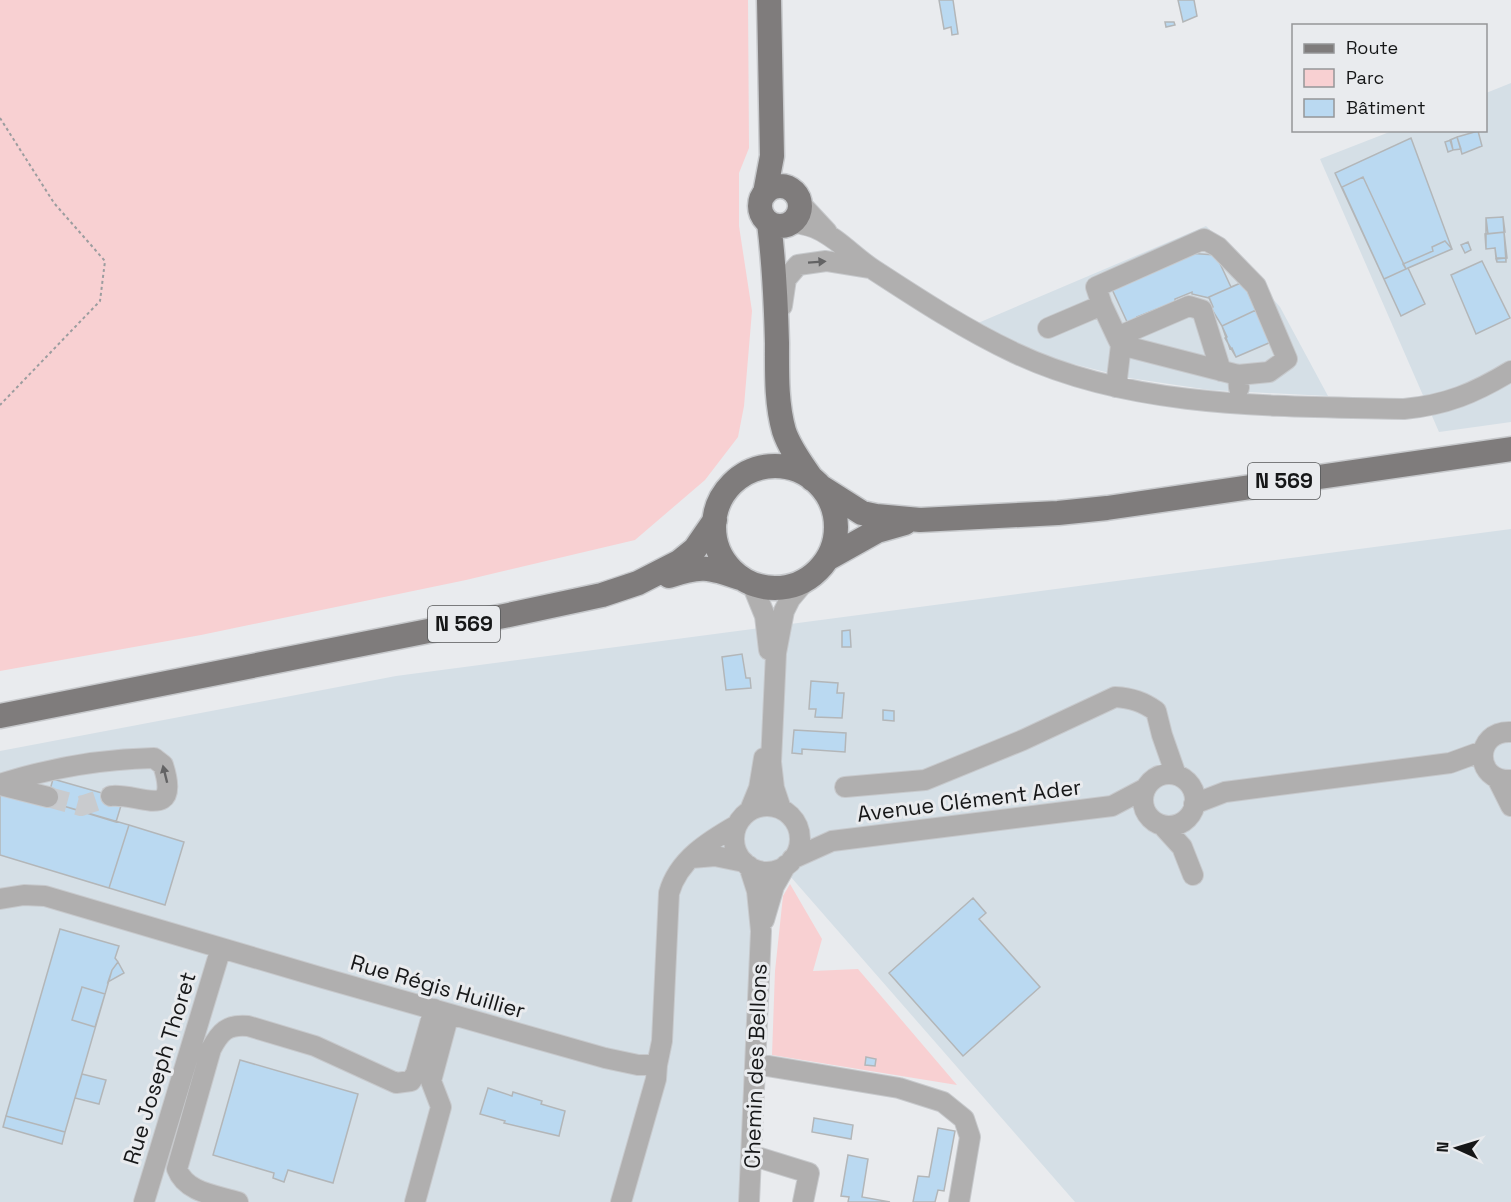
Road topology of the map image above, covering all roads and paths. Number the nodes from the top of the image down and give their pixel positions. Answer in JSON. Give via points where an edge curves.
{"nodes":[{"id":1,"x":769,"y":0,"type":"edge"},
{"id":2,"x":0,"y":118,"type":"edge"},
{"id":3,"x":783,"y":209,"type":"junction"},
{"id":4,"x":871,"y":268,"type":"junction"},
{"id":5,"x":1102,"y":306,"type":"junction"},
{"id":6,"x":1048,"y":328,"type":"dead end"},
{"id":7,"x":776,"y":341,"type":"junction"},
{"id":8,"x":1119,"y":341,"type":"junction"},
{"id":9,"x":1511,"y":371,"type":"edge"},
{"id":10,"x":1230,"y":373,"type":"junction"},
{"id":11,"x":1116,"y":387,"type":"junction"},
{"id":12,"x":1239,"y":403,"type":"junction"},
{"id":13,"x":779,"y":404,"type":"junction"},
{"id":14,"x":0,"y":405,"type":"edge"},
{"id":15,"x":1511,"y":449,"type":"edge"},
{"id":16,"x":754,"y":470,"type":"junction"},
{"id":17,"x":817,"y":483,"type":"junction"},
{"id":18,"x":715,"y":520,"type":"junction"},
{"id":19,"x":920,"y":520,"type":"junction"},
{"id":20,"x":827,"y":559,"type":"junction"},
{"id":21,"x":806,"y":580,"type":"junction"},
{"id":22,"x":747,"y":581,"type":"junction"},
{"id":23,"x":638,"y":583,"type":"junction"},
{"id":24,"x":0,"y":716,"type":"edge"},
{"id":25,"x":1511,"y":732,"type":"edge"},
{"id":26,"x":1161,"y":735,"type":"junction"},
{"id":27,"x":1494,"y":769,"type":"edge"},
{"id":28,"x":1183,"y":779,"type":"junction"},
{"id":29,"x":1149,"y":784,"type":"junction"},
{"id":30,"x":0,"y":785,"type":"edge"},
{"id":31,"x":845,"y":787,"type":"dead end"},
{"id":32,"x":1225,"y":792,"type":"junction"},
{"id":33,"x":111,"y":796,"type":"tunnel mouth"},
{"id":34,"x":48,"y":797,"type":"tunnel mouth"},
{"id":35,"x":1112,"y":806,"type":"junction"},
{"id":36,"x":1511,"y":806,"type":"edge"},
{"id":37,"x":781,"y":809,"type":"junction"},
{"id":38,"x":1190,"y":812,"type":"junction"},
{"id":39,"x":744,"y":817,"type":"junction"},
{"id":40,"x":1156,"y":821,"type":"junction"},
{"id":41,"x":797,"y":826,"type":"junction"},
{"id":42,"x":832,"y":841,"type":"junction"},
{"id":43,"x":1182,"y":847,"type":"junction"},
{"id":44,"x":691,"y":858,"type":"junction"},
{"id":45,"x":789,"y":862,"type":"junction"},
{"id":46,"x":746,"y":864,"type":"junction"},
{"id":47,"x":1193,"y":875,"type":"dead end"},
{"id":48,"x":0,"y":899,"type":"edge"},
{"id":49,"x":761,"y":931,"type":"junction"},
{"id":50,"x":221,"y":948,"type":"junction"},
{"id":51,"x":442,"y":1012,"type":"junction"},
{"id":52,"x":756,"y":1064,"type":"junction"},
{"id":53,"x":657,"y":1065,"type":"junction"},
{"id":54,"x":752,"y":1155,"type":"junction"},
{"id":55,"x":144,"y":1202,"type":"edge"},
{"id":56,"x":238,"y":1202,"type":"edge"},
{"id":57,"x":415,"y":1202,"type":"edge"},
{"id":58,"x":621,"y":1202,"type":"edge"},
{"id":59,"x":749,"y":1202,"type":"edge"},
{"id":60,"x":803,"y":1202,"type":"edge"},
{"id":61,"x":959,"y":1202,"type":"edge"}],
"edges":[{"from":1,"to":3,"type":"main road","via":[[772,156]]},
{"from":2,"to":14,"type":"path","via":[[54,203],[105,261],[100,301]]},
{"from":3,"to":4,"type":"street","via":[[830,236]]},
{"from":3,"to":7,"type":"main road","via":[[774,262]]},
{"from":7,"to":4,"type":"street","one_way":true,"via":[[786,279],[798,266],[826,261]]},
{"from":4,"to":11,"type":"street","via":[[955,321],[1016,353],[1056,370]]},
{"from":5,"to":6,"type":"street"},
{"from":5,"to":8,"type":"street"},
{"from":5,"to":10,"type":"street","via":[[1096,287],[1204,239],[1218,247],[1256,286],[1287,359],[1269,372]]},
{"from":7,"to":13,"type":"main road"},
{"from":8,"to":10,"type":"street"},
{"from":8,"to":10,"type":"street","via":[[1189,306],[1202,310]]},
{"from":8,"to":11,"type":"street"},
{"from":9,"to":12,"type":"street","via":[[1460,398],[1431,407]]},
{"from":10,"to":12,"type":"street"},
{"from":11,"to":12,"type":"street"},
{"from":13,"to":16,"type":"main road","via":[[773,446]]},
{"from":13,"to":17,"type":"main road","via":[[788,441]]},
{"from":15,"to":19,"type":"main road","number":"N 569","via":[[1107,508]]},
{"from":16,"to":17,"type":"main road","via":[[790,468]]},
{"from":16,"to":18,"type":"main road","via":[[727,489]]},
{"from":17,"to":19,"type":"main road","number":"N 569","via":[[862,513]]},
{"from":17,"to":20,"type":"main road","via":[[835,515],[834,545]]},
{"from":18,"to":22,"type":"main road","via":[[720,553],[729,567]]},
{"from":18,"to":23,"type":"main road","number":"N 569","via":[[688,556]]},
{"from":19,"to":20,"type":"main road","number":"N 569","via":[[884,528]]},
{"from":20,"to":21,"type":"main road"},
{"from":21,"to":22,"type":"main road","via":[[778,588],[764,588]]},
{"from":21,"to":37,"type":"street","via":[[784,611],[776,653],[771,762]]},
{"from":22,"to":23,"type":"main road","number":"N 569","via":[[698,567]]},
{"from":22,"to":39,"type":"street","via":[[765,616],[769,650],[765,747],[759,788]]},
{"from":23,"to":24,"type":"main road","number":"N 569","via":[[602,595],[504,616]]},
{"from":25,"to":27,"type":"street","via":[[1491,738]]},
{"from":26,"to":28,"type":"street"},
{"from":26,"to":29,"type":"street"},
{"from":26,"to":31,"type":"street","via":[[1156,711],[1131,698],[1115,697],[925,780]]},
{"from":27,"to":32,"type":"street","via":[[1450,763]]},
{"from":27,"to":36,"type":"street"},
{"from":28,"to":29,"type":"street","via":[[1159,776]]},
{"from":28,"to":32,"type":"street"},
{"from":28,"to":38,"type":"street","via":[[1195,797]]},
{"from":29,"to":35,"type":"street","name":"Avenue Clément Ader"},
{"from":29,"to":40,"type":"street","via":[[1143,804]]},
{"from":33,"to":30,"type":"street","one_way":true,"via":[[153,803],[160,800],[167,786],[163,765],[154,758],[76,765],[37,772]]},
{"from":30,"to":34,"type":"street"},
{"from":32,"to":38,"type":"street"},
{"from":35,"to":40,"type":"street","name":"Avenue Clément Ader"},
{"from":35,"to":42,"type":"street","name":"Avenue Clément Ader"},
{"from":37,"to":39,"type":"street","via":[[760,807]]},
{"from":37,"to":41,"type":"street"},
{"from":38,"to":40,"type":"street","via":[[1178,824]]},
{"from":38,"to":43,"type":"street"},
{"from":39,"to":44,"type":"street"},
{"from":39,"to":46,"type":"street","via":[[735,844]]},
{"from":40,"to":43,"type":"street"},
{"from":41,"to":42,"type":"street","name":"Avenue Clément Ader"},
{"from":41,"to":45,"type":"street","via":[[799,843]]},
{"from":42,"to":45,"type":"street","name":"Avenue Clément Ader"},
{"from":43,"to":47,"type":"street"},
{"from":44,"to":46,"type":"street","via":[[715,856]]},
{"from":44,"to":53,"type":"street","via":[[677,872],[669,893],[662,1041]]},
{"from":45,"to":46,"type":"street","via":[[770,871]]},
{"from":45,"to":49,"type":"street","name":"Chemin des Bellons","via":[[774,886]]},
{"from":46,"to":49,"type":"street","name":"Chemin des Bellons","via":[[757,891]]},
{"from":48,"to":50,"type":"street","name":"Rue Régis Huillier","via":[[45,896]]},
{"from":49,"to":52,"type":"street","name":"Chemin des Bellons"},
{"from":50,"to":51,"type":"street","name":"Rue Régis Huillier"},
{"from":50,"to":55,"type":"street","name":"Rue Joseph Thoret"},
{"from":51,"to":53,"type":"street","name":"Rue Régis Huillier","via":[[605,1058]]},
{"from":51,"to":56,"type":"street","via":[[411,1081],[396,1083],[315,1046],[248,1026],[237,1025],[219,1034],[211,1049],[177,1169],[191,1188]]},
{"from":51,"to":57,"type":"street","via":[[431,1081],[441,1107]]},
{"from":52,"to":54,"type":"street","name":"Chemin des Bellons"},
{"from":52,"to":61,"type":"street","via":[[899,1089],[943,1102],[964,1119],[970,1137]]},
{"from":53,"to":58,"type":"street"},
{"from":54,"to":59,"type":"street","name":"Chemin des Bellons"},
{"from":54,"to":60,"type":"street","via":[[809,1173]]}]}
